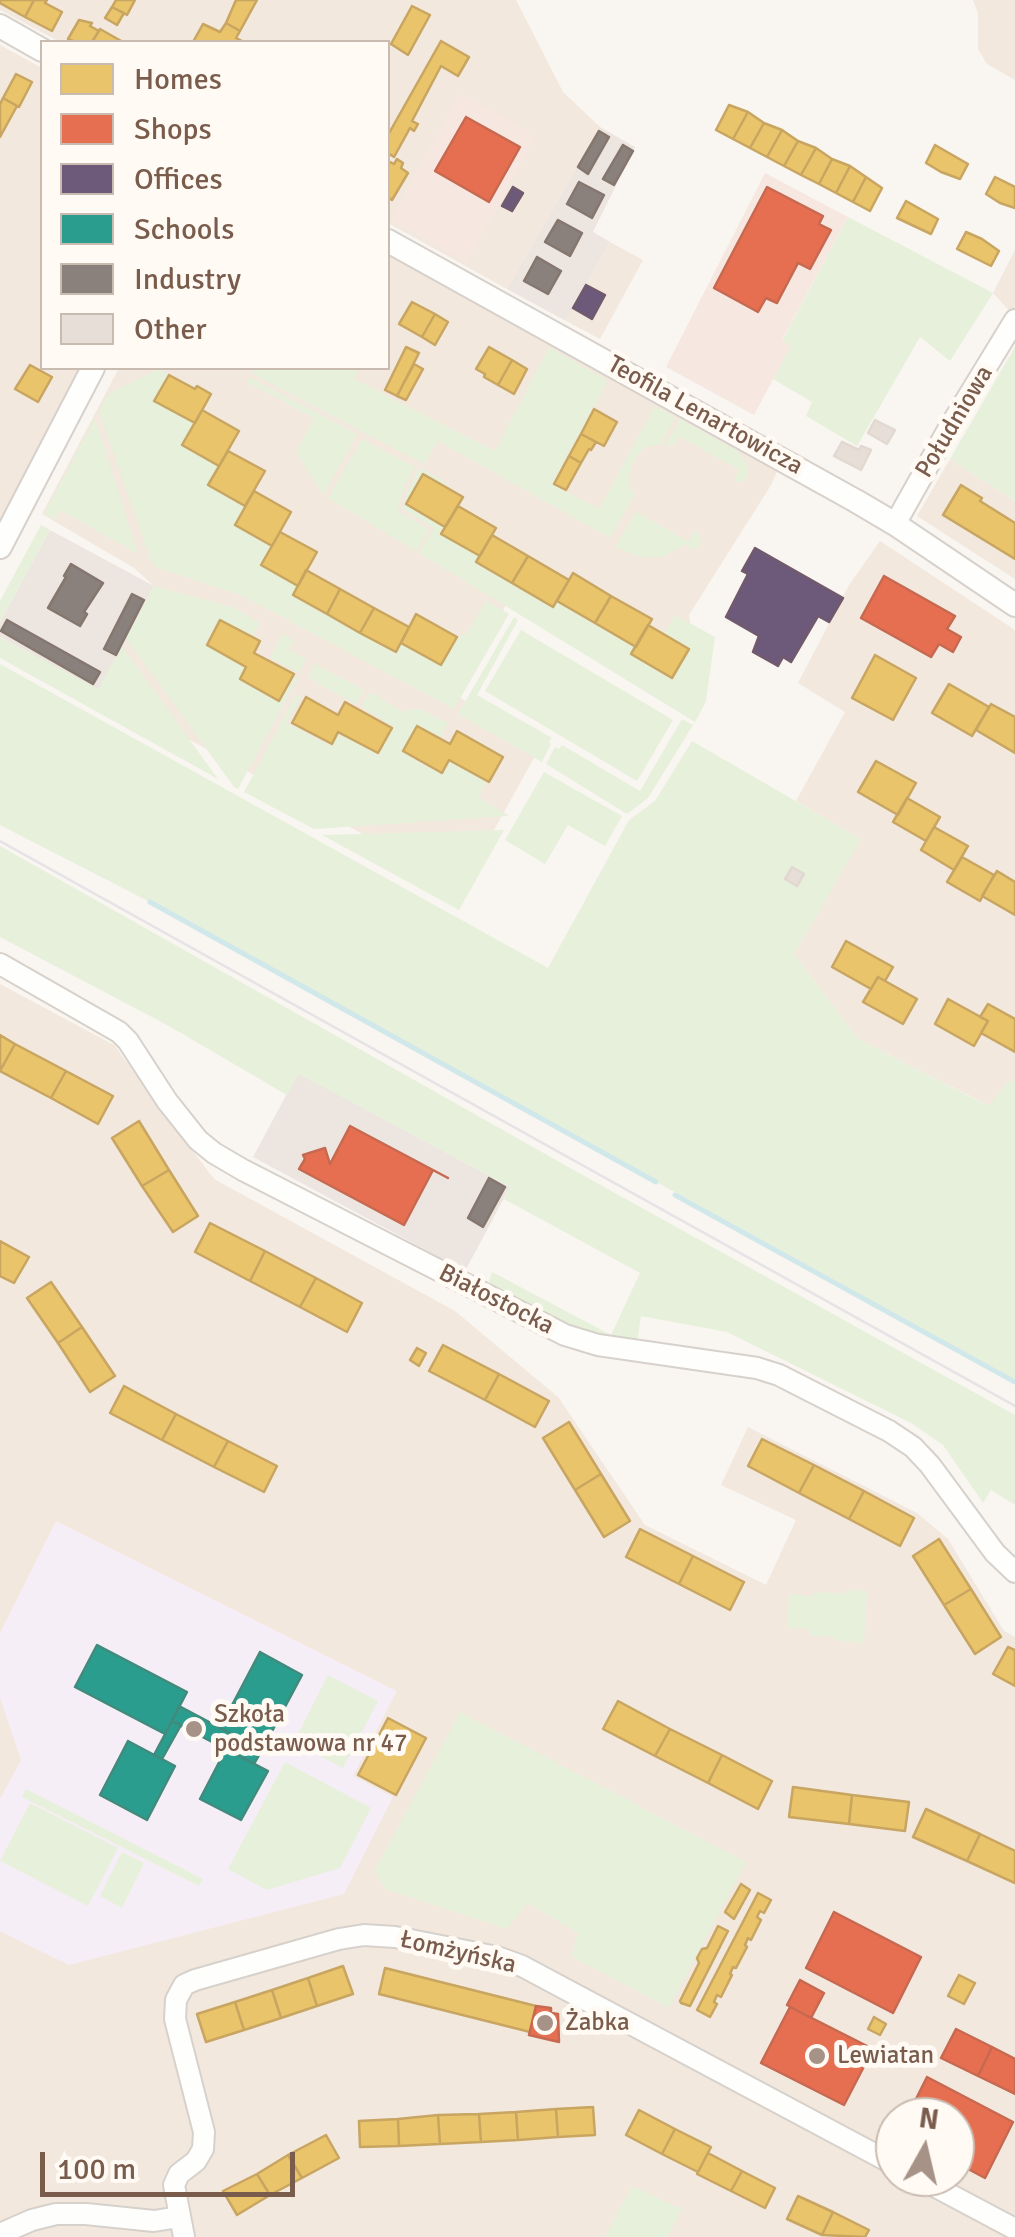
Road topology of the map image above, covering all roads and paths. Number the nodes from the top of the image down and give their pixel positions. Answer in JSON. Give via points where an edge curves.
{"nodes":[{"id":1,"x":0,"y":26,"type":"edge"},
{"id":2,"x":40,"y":49,"type":"edge"},
{"id":3,"x":390,"y":241,"type":"edge"},
{"id":4,"x":1015,"y":320,"type":"edge"},
{"id":5,"x":92,"y":370,"type":"edge"},
{"id":6,"x":895,"y":524,"type":"junction"},
{"id":7,"x":0,"y":547,"type":"edge"},
{"id":8,"x":1015,"y":606,"type":"edge"},
{"id":9,"x":0,"y":964,"type":"edge"},
{"id":10,"x":1015,"y":1572,"type":"edge"},
{"id":11,"x":875,"y":2154,"type":"edge"},
{"id":12,"x":955,"y":2197,"type":"edge"},
{"id":13,"x":182,"y":2227,"type":"edge"},
{"id":14,"x":1015,"y":2229,"type":"edge"},
{"id":15,"x":0,"y":2234,"type":"edge"}],
"edges":[{"from":1,"to":2,"type":"street"},
{"from":3,"to":6,"type":"street","name":"Teofila Lenartowicza"},
{"from":4,"to":6,"type":"street","name":"Południowa"},
{"from":5,"to":7,"type":"street"},
{"from":6,"to":8,"type":"street","name":"Teofila Lenartowicza"},
{"from":9,"to":10,"type":"street","name":"Białostocka","via":[[119,1032],[198,1140],[243,1170],[566,1335],[757,1368],[889,1430],[930,1465]]},
{"from":11,"to":13,"type":"street","name":"Łomżyńska","via":[[522,1966],[364,1935],[184,1986],[174,2019],[204,2149],[174,2186]]},
{"from":12,"to":14,"type":"street"},
{"from":13,"to":15,"type":"street","via":[[56,2214]]}]}
